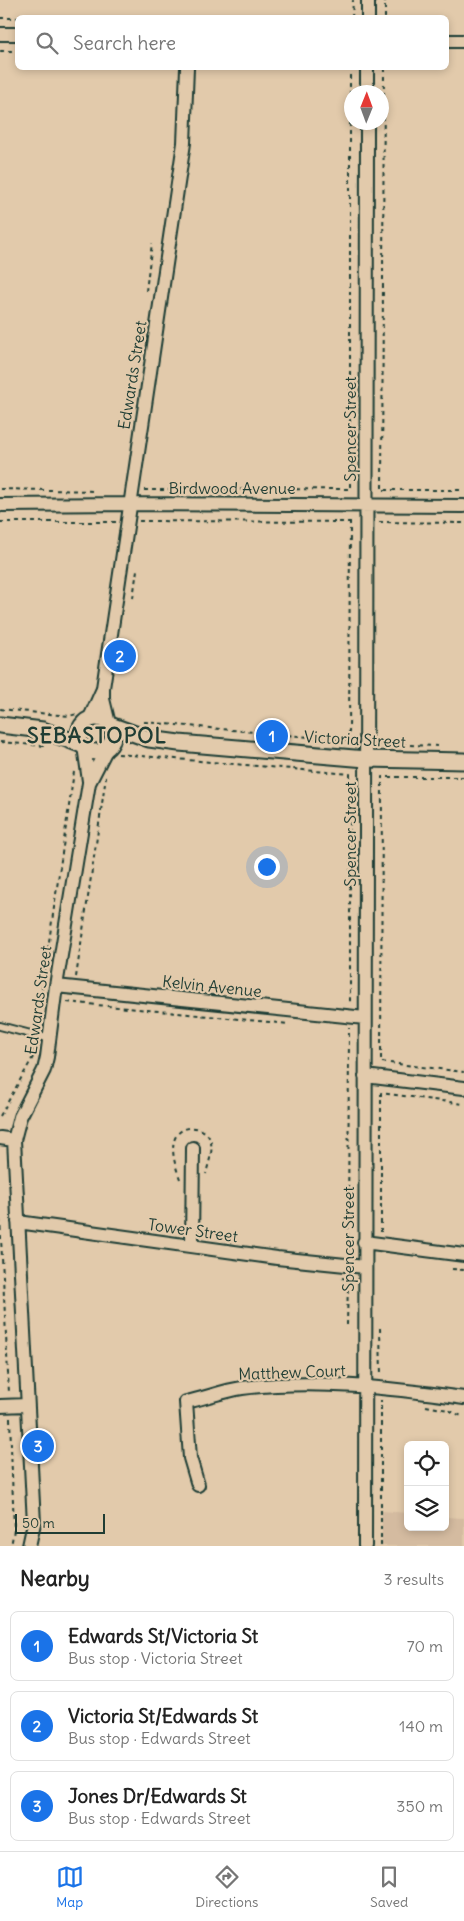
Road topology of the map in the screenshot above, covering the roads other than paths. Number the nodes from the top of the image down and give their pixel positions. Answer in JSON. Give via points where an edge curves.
{"nodes":[{"id":1,"x":368,"y":0,"type":"edge"},
{"id":2,"x":368,"y":15,"type":"edge"},
{"id":3,"x":0,"y":34,"type":"edge"},
{"id":4,"x":15,"y":34,"type":"edge"},
{"id":5,"x":449,"y":41,"type":"edge"},
{"id":6,"x":464,"y":41,"type":"edge"},
{"id":7,"x":187,"y":70,"type":"edge"},
{"id":8,"x":367,"y":70,"type":"edge"},
{"id":9,"x":367,"y":85,"type":"edge"},
{"id":10,"x":367,"y":130,"type":"edge"},
{"id":11,"x":129,"y":504,"type":"junction"},
{"id":12,"x":0,"y":505,"type":"edge"},
{"id":13,"x":366,"y":506,"type":"junction"},
{"id":14,"x":464,"y":506,"type":"edge"},
{"id":15,"x":103,"y":688,"type":"junction"},
{"id":16,"x":90,"y":716,"type":"junction"},
{"id":17,"x":109,"y":724,"type":"junction"},
{"id":18,"x":0,"y":725,"type":"edge"},
{"id":19,"x":37,"y":729,"type":"junction"},
{"id":20,"x":155,"y":740,"type":"junction"},
{"id":21,"x":83,"y":746,"type":"junction"},
{"id":22,"x":110,"y":751,"type":"junction"},
{"id":23,"x":366,"y":759,"type":"junction"},
{"id":24,"x":464,"y":761,"type":"edge"},
{"id":25,"x":89,"y":783,"type":"junction"},
{"id":26,"x":56,"y":986,"type":"junction"},
{"id":27,"x":365,"y":1018,"type":"junction"},
{"id":28,"x":0,"y":1026,"type":"edge"},
{"id":29,"x":50,"y":1039,"type":"junction"},
{"id":30,"x":365,"y":1076,"type":"junction"},
{"id":31,"x":464,"y":1088,"type":"edge"},
{"id":32,"x":0,"y":1138,"type":"edge"},
{"id":33,"x":14,"y":1140,"type":"junction"},
{"id":34,"x":193,"y":1148,"type":"dead end"},
{"id":35,"x":18,"y":1222,"type":"junction"},
{"id":36,"x":364,"y":1242,"type":"junction"},
{"id":37,"x":192,"y":1246,"type":"junction"},
{"id":38,"x":464,"y":1255,"type":"edge"},
{"id":39,"x":364,"y":1267,"type":"junction"},
{"id":40,"x":365,"y":1386,"type":"junction"},
{"id":41,"x":464,"y":1398,"type":"edge"},
{"id":42,"x":28,"y":1405,"type":"junction"},
{"id":43,"x":5,"y":1406,"type":"edge"},
{"id":44,"x":198,"y":1485,"type":"dead end"},
{"id":45,"x":29,"y":1546,"type":"edge"},
{"id":46,"x":365,"y":1546,"type":"edge"}],
"edges":[{"from":1,"to":2,"type":"street"},
{"from":3,"to":4,"type":"street"},
{"from":5,"to":6,"type":"street"},
{"from":7,"to":11,"type":"street","name":"Edwards Street","via":[[184,143]]},
{"from":8,"to":9,"type":"street"},
{"from":10,"to":13,"type":"street","name":"Spencer Street"},
{"from":11,"to":12,"type":"street","name":"Birdwood Avenue"},
{"from":11,"to":13,"type":"street","name":"Birdwood Avenue"},
{"from":11,"to":15,"type":"street","name":"Edwards Street"},
{"from":13,"to":14,"type":"street","name":"Birdwood Avenue"},
{"from":13,"to":23,"type":"street","name":"Spencer Street"},
{"from":15,"to":16,"type":"street","name":"Edwards Street"},
{"from":15,"to":17,"type":"street","name":"Edwards Street"},
{"from":16,"to":17,"type":"street"},
{"from":16,"to":19,"type":"street","via":[[59,727]]},
{"from":16,"to":21,"type":"street","via":[[80,732]]},
{"from":17,"to":20,"type":"street","name":"Victoria Street"},
{"from":17,"to":22,"type":"street","via":[[113,737]]},
{"from":18,"to":19,"type":"street"},
{"from":19,"to":21,"type":"street"},
{"from":20,"to":22,"type":"street","name":"Victoria Street"},
{"from":20,"to":23,"type":"street","name":"Victoria Street"},
{"from":21,"to":22,"type":"street","via":[[95,752]]},
{"from":21,"to":25,"type":"street","name":"Edwards Street"},
{"from":22,"to":25,"type":"street","name":"Edwards Street"},
{"from":23,"to":24,"type":"street","name":"Victoria Street"},
{"from":23,"to":27,"type":"street","name":"Spencer Street"},
{"from":25,"to":26,"type":"street","name":"Edwards Street"},
{"from":26,"to":27,"type":"street","name":"Kelvin Avenue"},
{"from":26,"to":29,"type":"street","name":"Edwards Street"},
{"from":27,"to":30,"type":"street","name":"Spencer Street"},
{"from":28,"to":29,"type":"lane"},
{"from":29,"to":33,"type":"street","name":"Edwards Street","via":[[46,1063],[20,1117]]},
{"from":30,"to":31,"type":"street"},
{"from":30,"to":36,"type":"street","name":"Spencer Street"},
{"from":32,"to":33,"type":"street"},
{"from":33,"to":35,"type":"street","name":"Edwards Street"},
{"from":34,"to":37,"type":"street"},
{"from":35,"to":37,"type":"street","name":"Tower Street"},
{"from":35,"to":42,"type":"street","name":"Edwards Street"},
{"from":36,"to":38,"type":"street"},
{"from":36,"to":39,"type":"street","name":"Spencer Street"},
{"from":37,"to":39,"type":"street","name":"Tower Street"},
{"from":39,"to":40,"type":"street","name":"Spencer Street"},
{"from":40,"to":41,"type":"street"},
{"from":40,"to":44,"type":"street","name":"Matthew Court","via":[[261,1386],[186,1402],[190,1458]]},
{"from":40,"to":46,"type":"street","name":"Spencer Street"},
{"from":42,"to":43,"type":"street"},
{"from":42,"to":45,"type":"street","name":"Edwards Street","via":[[34,1523]]}]}
